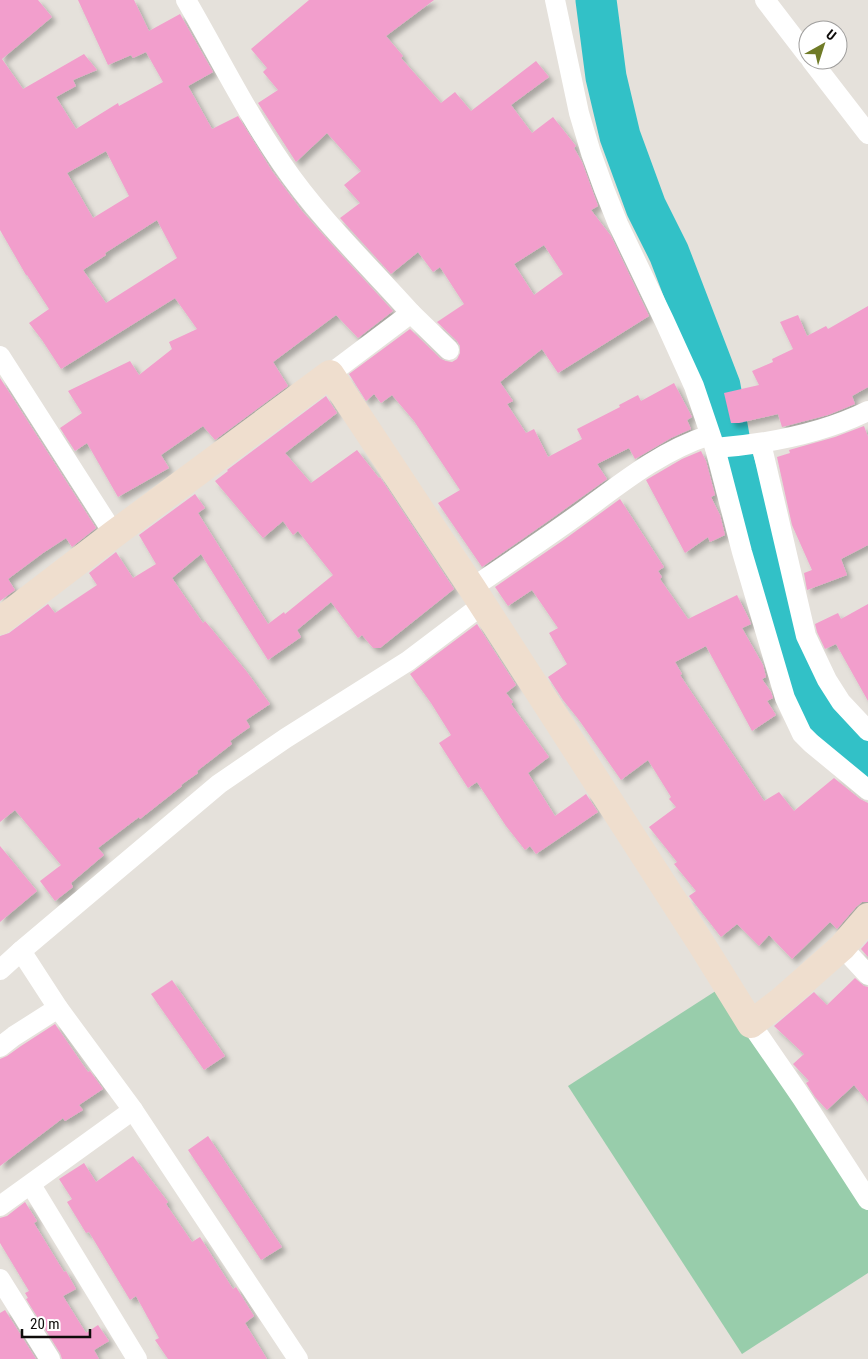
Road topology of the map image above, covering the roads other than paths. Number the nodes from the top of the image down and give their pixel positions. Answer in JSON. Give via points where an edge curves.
{"nodes":[{"id":1,"x":186,"y":0,"type":"edge"},
{"id":2,"x":555,"y":0,"type":"edge"},
{"id":3,"x":765,"y":0,"type":"edge"},
{"id":4,"x":798,"y":43,"type":"edge"},
{"id":5,"x":819,"y":70,"type":"edge"},
{"id":6,"x":868,"y":134,"type":"edge"},
{"id":7,"x":412,"y":313,"type":"junction"},
{"id":8,"x":449,"y":350,"type":"dead end"},
{"id":9,"x":0,"y":356,"type":"edge"},
{"id":10,"x":330,"y":374,"type":"junction"},
{"id":11,"x":868,"y":411,"type":"edge"},
{"id":12,"x":716,"y":443,"type":"junction"},
{"id":13,"x":757,"y":444,"type":"junction"},
{"id":14,"x":114,"y":534,"type":"junction"},
{"id":15,"x":477,"y":596,"type":"junction"},
{"id":16,"x":0,"y":621,"type":"edge"},
{"id":17,"x":868,"y":731,"type":"edge"},
{"id":18,"x":868,"y":790,"type":"edge"},
{"id":19,"x":868,"y":918,"type":"edge"},
{"id":20,"x":842,"y":947,"type":"junction"},
{"id":21,"x":21,"y":951,"type":"junction"},
{"id":22,"x":0,"y":970,"type":"edge"},
{"id":23,"x":868,"y":975,"type":"edge"},
{"id":24,"x":58,"y":1008,"type":"junction"},
{"id":25,"x":751,"y":1024,"type":"junction"},
{"id":26,"x":0,"y":1047,"type":"edge"},
{"id":27,"x":133,"y":1110,"type":"junction"},
{"id":28,"x":31,"y":1185,"type":"junction"},
{"id":29,"x":868,"y":1200,"type":"edge"},
{"id":30,"x":0,"y":1206,"type":"edge"},
{"id":31,"x":0,"y":1279,"type":"edge"},
{"id":32,"x":50,"y":1359,"type":"edge"},
{"id":33,"x":137,"y":1359,"type":"edge"},
{"id":34,"x":298,"y":1359,"type":"edge"}],
"edges":[{"from":1,"to":7,"type":"street","via":[[283,165],[318,211]]},
{"from":2,"to":12,"type":"street","via":[[579,113],[604,190],[694,386]]},
{"from":3,"to":4,"type":"street"},
{"from":5,"to":6,"type":"street"},
{"from":7,"to":8,"type":"street"},
{"from":7,"to":10,"type":"street"},
{"from":9,"to":14,"type":"street"},
{"from":10,"to":14,"type":"street"},
{"from":10,"to":15,"type":"street"},
{"from":11,"to":13,"type":"street","via":[[822,429]]},
{"from":12,"to":13,"type":"street"},
{"from":12,"to":15,"type":"street","via":[[693,440],[624,480]]},
{"from":12,"to":18,"type":"street","via":[[742,552],[785,698],[802,734]]},
{"from":13,"to":17,"type":"street","via":[[806,636],[840,702]]},
{"from":14,"to":16,"type":"street"},
{"from":15,"to":21,"type":"street","via":[[408,661],[219,784]]},
{"from":15,"to":25,"type":"street"},
{"from":19,"to":20,"type":"street"},
{"from":20,"to":23,"type":"street"},
{"from":20,"to":25,"type":"street"},
{"from":21,"to":22,"type":"street"},
{"from":21,"to":24,"type":"street"},
{"from":24,"to":26,"type":"street"},
{"from":24,"to":27,"type":"street"},
{"from":25,"to":29,"type":"street"},
{"from":27,"to":28,"type":"street"},
{"from":27,"to":34,"type":"street"},
{"from":28,"to":30,"type":"street"},
{"from":28,"to":33,"type":"street"},
{"from":31,"to":32,"type":"street"}]}
